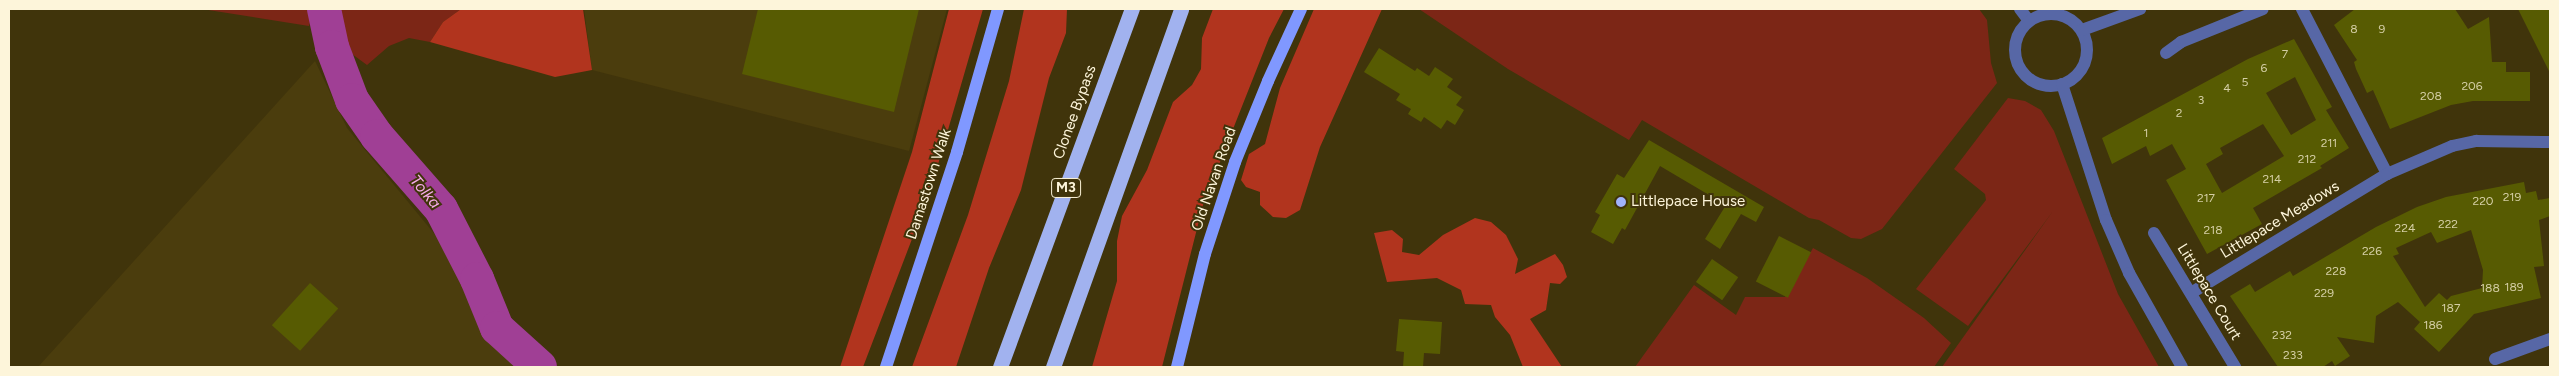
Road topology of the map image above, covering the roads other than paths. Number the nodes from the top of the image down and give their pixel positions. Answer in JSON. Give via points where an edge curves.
{"nodes":[{"id":1,"x":998,"y":9,"type":"edge"},
{"id":2,"x":1132,"y":9,"type":"edge"},
{"id":3,"x":1181,"y":9,"type":"edge"},
{"id":4,"x":1302,"y":9,"type":"edge"},
{"id":5,"x":2020,"y":9,"type":"edge"},
{"id":6,"x":2140,"y":9,"type":"edge"},
{"id":7,"x":2263,"y":9,"type":"edge"},
{"id":8,"x":2302,"y":9,"type":"edge"},
{"id":9,"x":2029,"y":21,"type":"junction"},
{"id":10,"x":2082,"y":30,"type":"junction"},
{"id":11,"x":2166,"y":53,"type":"dead end"},
{"id":12,"x":2062,"y":84,"type":"junction"},
{"id":13,"x":2550,"y":142,"type":"edge"},
{"id":14,"x":2387,"y":174,"type":"junction"},
{"id":15,"x":2154,"y":232,"type":"dead end"},
{"id":16,"x":2191,"y":293,"type":"junction"},
{"id":17,"x":2550,"y":339,"type":"edge"},
{"id":18,"x":2495,"y":359,"type":"dead end"},
{"id":19,"x":886,"y":367,"type":"edge"},
{"id":20,"x":1000,"y":367,"type":"edge"},
{"id":21,"x":1053,"y":367,"type":"edge"},
{"id":22,"x":1176,"y":367,"type":"edge"},
{"id":23,"x":2182,"y":367,"type":"edge"},
{"id":24,"x":2235,"y":367,"type":"edge"}],
"edges":[{"from":1,"to":19,"type":"main road","name":"Damastown Walk","via":[[957,152]]},
{"from":2,"to":20,"type":"highway","name":"Clonee Bypass","number":"M3"},
{"from":3,"to":21,"type":"highway"},
{"from":4,"to":22,"type":"main road","name":"Old Navan Road","via":[[1235,162],[1205,254]]},
{"from":5,"to":9,"type":"street"},
{"from":6,"to":10,"type":"street"},
{"from":7,"to":11,"type":"street","via":[[2181,42]]},
{"from":8,"to":14,"type":"street"},
{"from":9,"to":10,"type":"street","via":[[2054,13],[2074,21]]},
{"from":9,"to":12,"type":"street","via":[[2017,36],[2015,48],[2021,70],[2039,84]]},
{"from":10,"to":12,"type":"street","via":[[2086,40],[2085,62],[2080,72]]},
{"from":12,"to":23,"type":"street","via":[[2103,211],[2129,273]]},
{"from":13,"to":14,"type":"street","name":"Littlepace Meadows","via":[[2476,141],[2452,146]]},
{"from":14,"to":16,"type":"street","name":"Littlepace Meadows"},
{"from":15,"to":16,"type":"street","name":"Littlepace Court"},
{"from":16,"to":24,"type":"street","name":"Littlepace Court"},
{"from":17,"to":18,"type":"street"}]}
